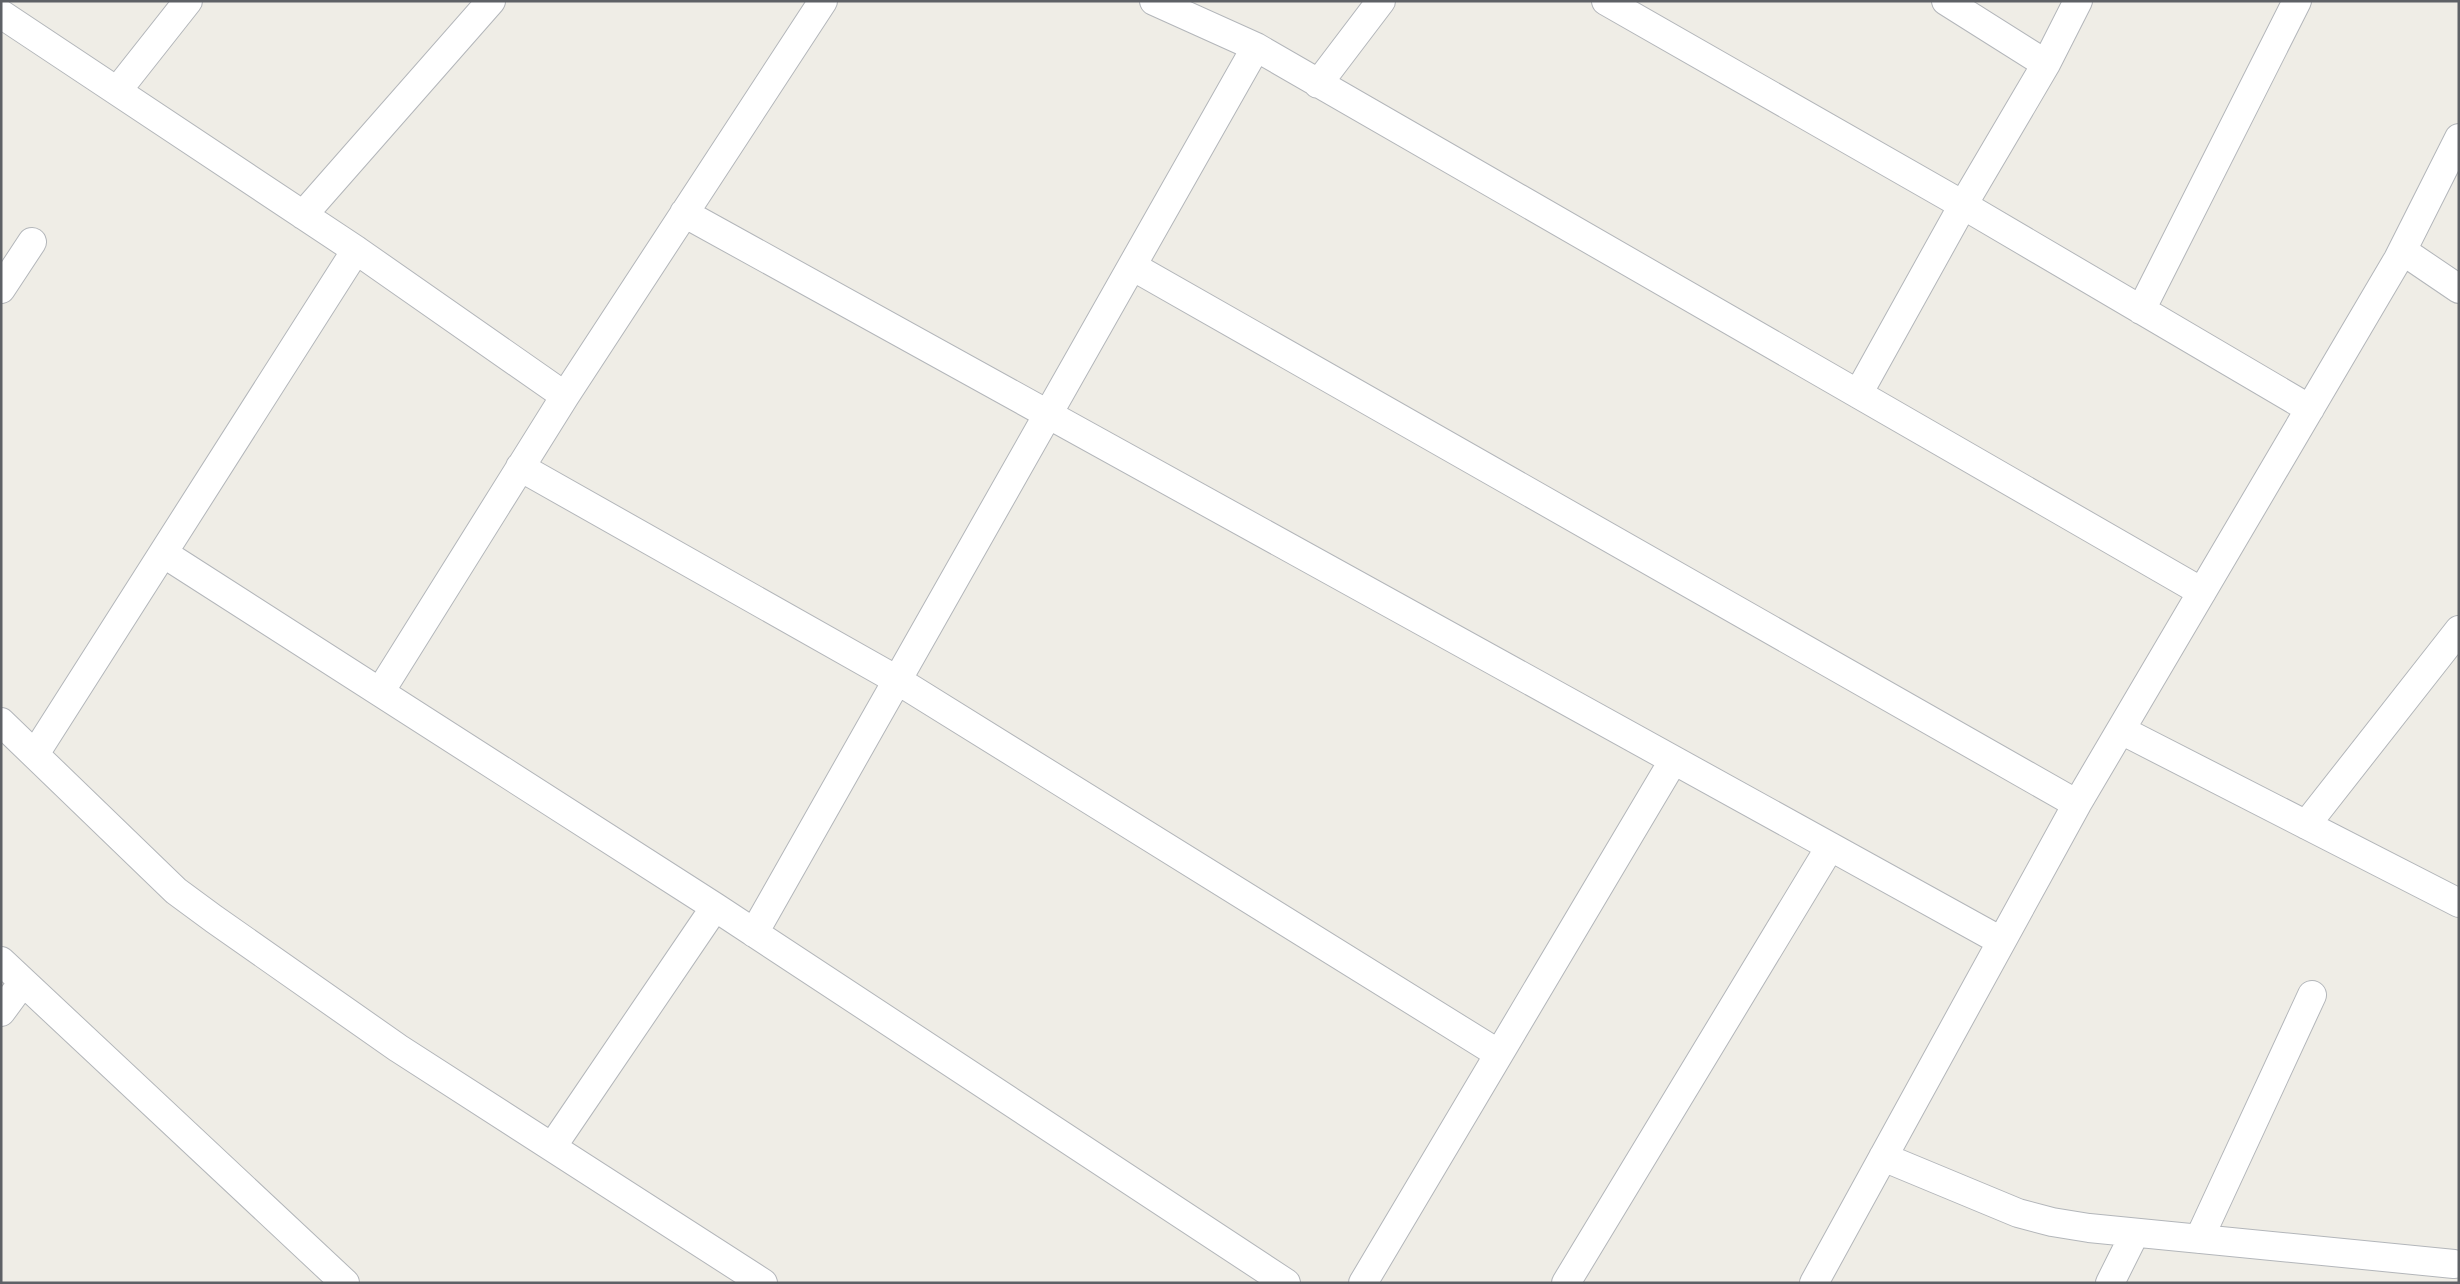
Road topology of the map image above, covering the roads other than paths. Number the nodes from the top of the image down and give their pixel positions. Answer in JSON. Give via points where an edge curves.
{"nodes":[{"id":1,"x":188,"y":1,"type":"edge"},
{"id":2,"x":491,"y":1,"type":"edge"},
{"id":3,"x":822,"y":1,"type":"edge"},
{"id":4,"x":1154,"y":1,"type":"edge"},
{"id":5,"x":1381,"y":1,"type":"edge"},
{"id":6,"x":1606,"y":1,"type":"edge"},
{"id":7,"x":1946,"y":1,"type":"edge"},
{"id":8,"x":2078,"y":1,"type":"edge"},
{"id":9,"x":2297,"y":1,"type":"edge"},
{"id":10,"x":1,"y":14,"type":"edge"},
{"id":11,"x":1256,"y":47,"type":"junction"},
{"id":12,"x":2046,"y":64,"type":"junction"},
{"id":13,"x":1318,"y":84,"type":"junction"},
{"id":14,"x":117,"y":90,"type":"junction"},
{"id":15,"x":2459,"y":138,"type":"edge"},
{"id":16,"x":1963,"y":204,"type":"junction"},
{"id":17,"x":684,"y":213,"type":"junction"},
{"id":18,"x":303,"y":215,"type":"junction"},
{"id":19,"x":32,"y":242,"type":"dead end"},
{"id":20,"x":356,"y":250,"type":"junction"},
{"id":21,"x":2403,"y":250,"type":"junction"},
{"id":22,"x":1132,"y":266,"type":"junction"},
{"id":23,"x":1,"y":288,"type":"edge"},
{"id":24,"x":2459,"y":289,"type":"edge"},
{"id":25,"x":2140,"y":310,"type":"junction"},
{"id":26,"x":1858,"y":394,"type":"junction"},
{"id":27,"x":566,"y":396,"type":"junction"},
{"id":28,"x":2310,"y":409,"type":"junction"},
{"id":29,"x":1049,"y":412,"type":"junction"},
{"id":30,"x":520,"y":467,"type":"junction"},
{"id":31,"x":163,"y":553,"type":"junction"},
{"id":32,"x":2202,"y":592,"type":"junction"},
{"id":33,"x":2459,"y":630,"type":"edge"},
{"id":34,"x":897,"y":680,"type":"junction"},
{"id":35,"x":380,"y":692,"type":"junction"},
{"id":36,"x":1,"y":722,"type":"edge"},
{"id":37,"x":2121,"y":730,"type":"junction"},
{"id":38,"x":36,"y":754,"type":"junction"},
{"id":39,"x":1673,"y":761,"type":"junction"},
{"id":40,"x":2077,"y":804,"type":"junction"},
{"id":41,"x":2306,"y":825,"type":"junction"},
{"id":42,"x":1830,"y":847,"type":"junction"},
{"id":43,"x":2459,"y":903,"type":"edge"},
{"id":44,"x":715,"y":907,"type":"junction"},
{"id":45,"x":754,"y":933,"type":"junction"},
{"id":46,"x":2001,"y":941,"type":"junction"},
{"id":47,"x":1,"y":961,"type":"edge"},
{"id":48,"x":23,"y":982,"type":"junction"},
{"id":49,"x":2312,"y":995,"type":"dead end"},
{"id":50,"x":1,"y":1012,"type":"edge"},
{"id":51,"x":1498,"y":1054,"type":"junction"},
{"id":52,"x":552,"y":1147,"type":"junction"},
{"id":53,"x":1883,"y":1157,"type":"junction"},
{"id":54,"x":2135,"y":1233,"type":"junction"},
{"id":55,"x":2199,"y":1239,"type":"junction"},
{"id":56,"x":2454,"y":1264,"type":"dead end"},
{"id":57,"x":345,"y":1283,"type":"edge"},
{"id":58,"x":763,"y":1283,"type":"edge"},
{"id":59,"x":1286,"y":1283,"type":"edge"},
{"id":60,"x":1363,"y":1283,"type":"edge"},
{"id":61,"x":1566,"y":1283,"type":"edge"},
{"id":62,"x":1814,"y":1283,"type":"edge"},
{"id":63,"x":2110,"y":1283,"type":"edge"}],
"edges":[{"from":1,"to":14,"type":"street"},
{"from":2,"to":18,"type":"street"},
{"from":3,"to":17,"type":"street"},
{"from":4,"to":11,"type":"street"},
{"from":5,"to":13,"type":"street"},
{"from":6,"to":16,"type":"street"},
{"from":7,"to":12,"type":"street"},
{"from":8,"to":12,"type":"street"},
{"from":9,"to":25,"type":"street"},
{"from":10,"to":14,"type":"street"},
{"from":11,"to":13,"type":"street"},
{"from":11,"to":22,"type":"street"},
{"from":12,"to":16,"type":"street"},
{"from":13,"to":26,"type":"street"},
{"from":14,"to":18,"type":"street"},
{"from":15,"to":21,"type":"street"},
{"from":16,"to":25,"type":"street"},
{"from":16,"to":26,"type":"street"},
{"from":17,"to":27,"type":"street"},
{"from":17,"to":29,"type":"street"},
{"from":18,"to":20,"type":"street"},
{"from":19,"to":23,"type":"street"},
{"from":20,"to":27,"type":"street"},
{"from":20,"to":31,"type":"street"},
{"from":21,"to":24,"type":"street"},
{"from":21,"to":28,"type":"street"},
{"from":22,"to":29,"type":"street"},
{"from":22,"to":40,"type":"street"},
{"from":25,"to":28,"type":"street"},
{"from":26,"to":32,"type":"street"},
{"from":27,"to":30,"type":"street"},
{"from":28,"to":32,"type":"street"},
{"from":29,"to":34,"type":"street"},
{"from":29,"to":39,"type":"street"},
{"from":30,"to":34,"type":"street"},
{"from":30,"to":35,"type":"street"},
{"from":31,"to":35,"type":"street"},
{"from":31,"to":38,"type":"street"},
{"from":32,"to":37,"type":"street"},
{"from":33,"to":41,"type":"street"},
{"from":34,"to":45,"type":"street"},
{"from":34,"to":51,"type":"street"},
{"from":35,"to":44,"type":"street"},
{"from":36,"to":38,"type":"street"},
{"from":37,"to":40,"type":"street"},
{"from":37,"to":41,"type":"street"},
{"from":38,"to":52,"type":"street","via":[[176,891],[398,1048]]},
{"from":39,"to":42,"type":"street"},
{"from":39,"to":51,"type":"street"},
{"from":40,"to":46,"type":"street"},
{"from":41,"to":43,"type":"street"},
{"from":42,"to":46,"type":"street"},
{"from":42,"to":61,"type":"street"},
{"from":44,"to":45,"type":"street"},
{"from":44,"to":52,"type":"street"},
{"from":45,"to":59,"type":"street"},
{"from":46,"to":53,"type":"street"},
{"from":47,"to":48,"type":"street"},
{"from":48,"to":50,"type":"street"},
{"from":48,"to":57,"type":"street"},
{"from":49,"to":55,"type":"street"},
{"from":51,"to":60,"type":"street"},
{"from":52,"to":58,"type":"street"},
{"from":53,"to":54,"type":"street","via":[[2018,1213],[2052,1222]]},
{"from":53,"to":62,"type":"street"},
{"from":54,"to":55,"type":"street"},
{"from":54,"to":63,"type":"street"},
{"from":55,"to":56,"type":"street"}]}
